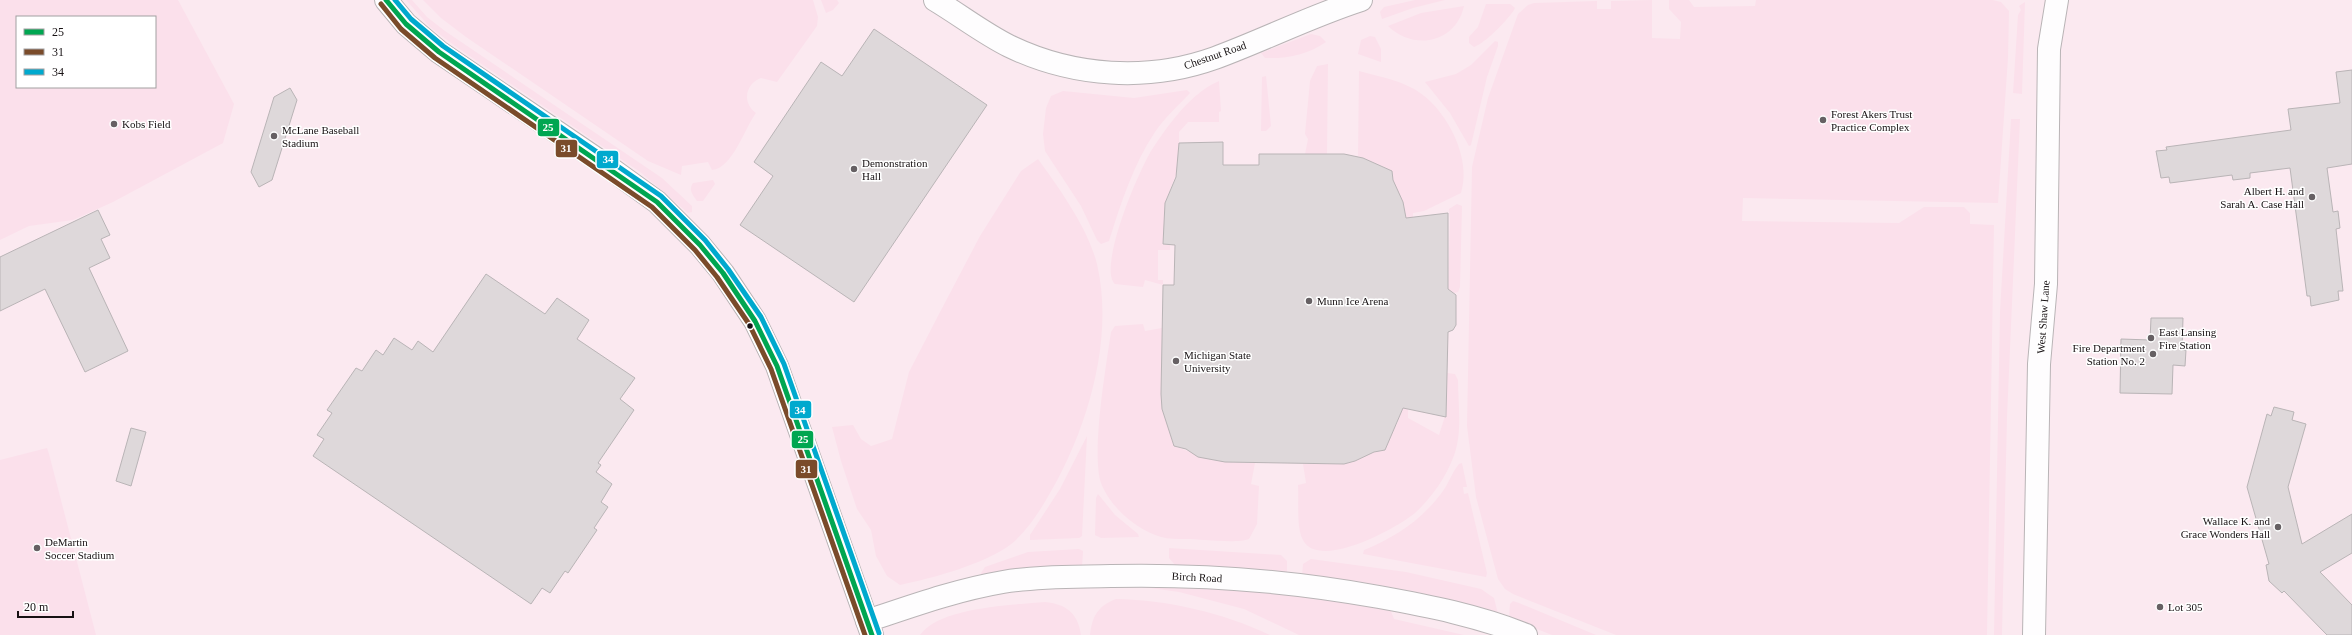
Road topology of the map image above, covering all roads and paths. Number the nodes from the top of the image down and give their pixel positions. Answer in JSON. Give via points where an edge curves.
{"nodes":[{"id":1,"x":386,"y":0,"type":"edge"},
{"id":2,"x":935,"y":0,"type":"edge"},
{"id":3,"x":1361,"y":0,"type":"edge"},
{"id":4,"x":2057,"y":0,"type":"edge"},
{"id":5,"x":869,"y":628,"type":"edge"},
{"id":6,"x":1526,"y":635,"type":"edge"},
{"id":7,"x":2034,"y":635,"type":"edge"}],
"edges":[{"from":1,"to":5,"type":"street","via":[[406,24],[439,52],[657,202],[700,245],[723,273],[754,321],[777,366]]},
{"from":2,"to":3,"type":"street","name":"Chestnut Road","via":[[990,36],[1032,56],[1077,69],[1124,74],[1193,65]]},
{"from":4,"to":7,"type":"street","name":"West Shaw Lane","via":[[2049,49],[2046,284],[2040,364]]},
{"from":5,"to":6,"type":"street","name":"Birch Road","via":[[946,594],[1004,582],[1087,576],[1176,576],[1322,587],[1423,604],[1499,624]]}]}
